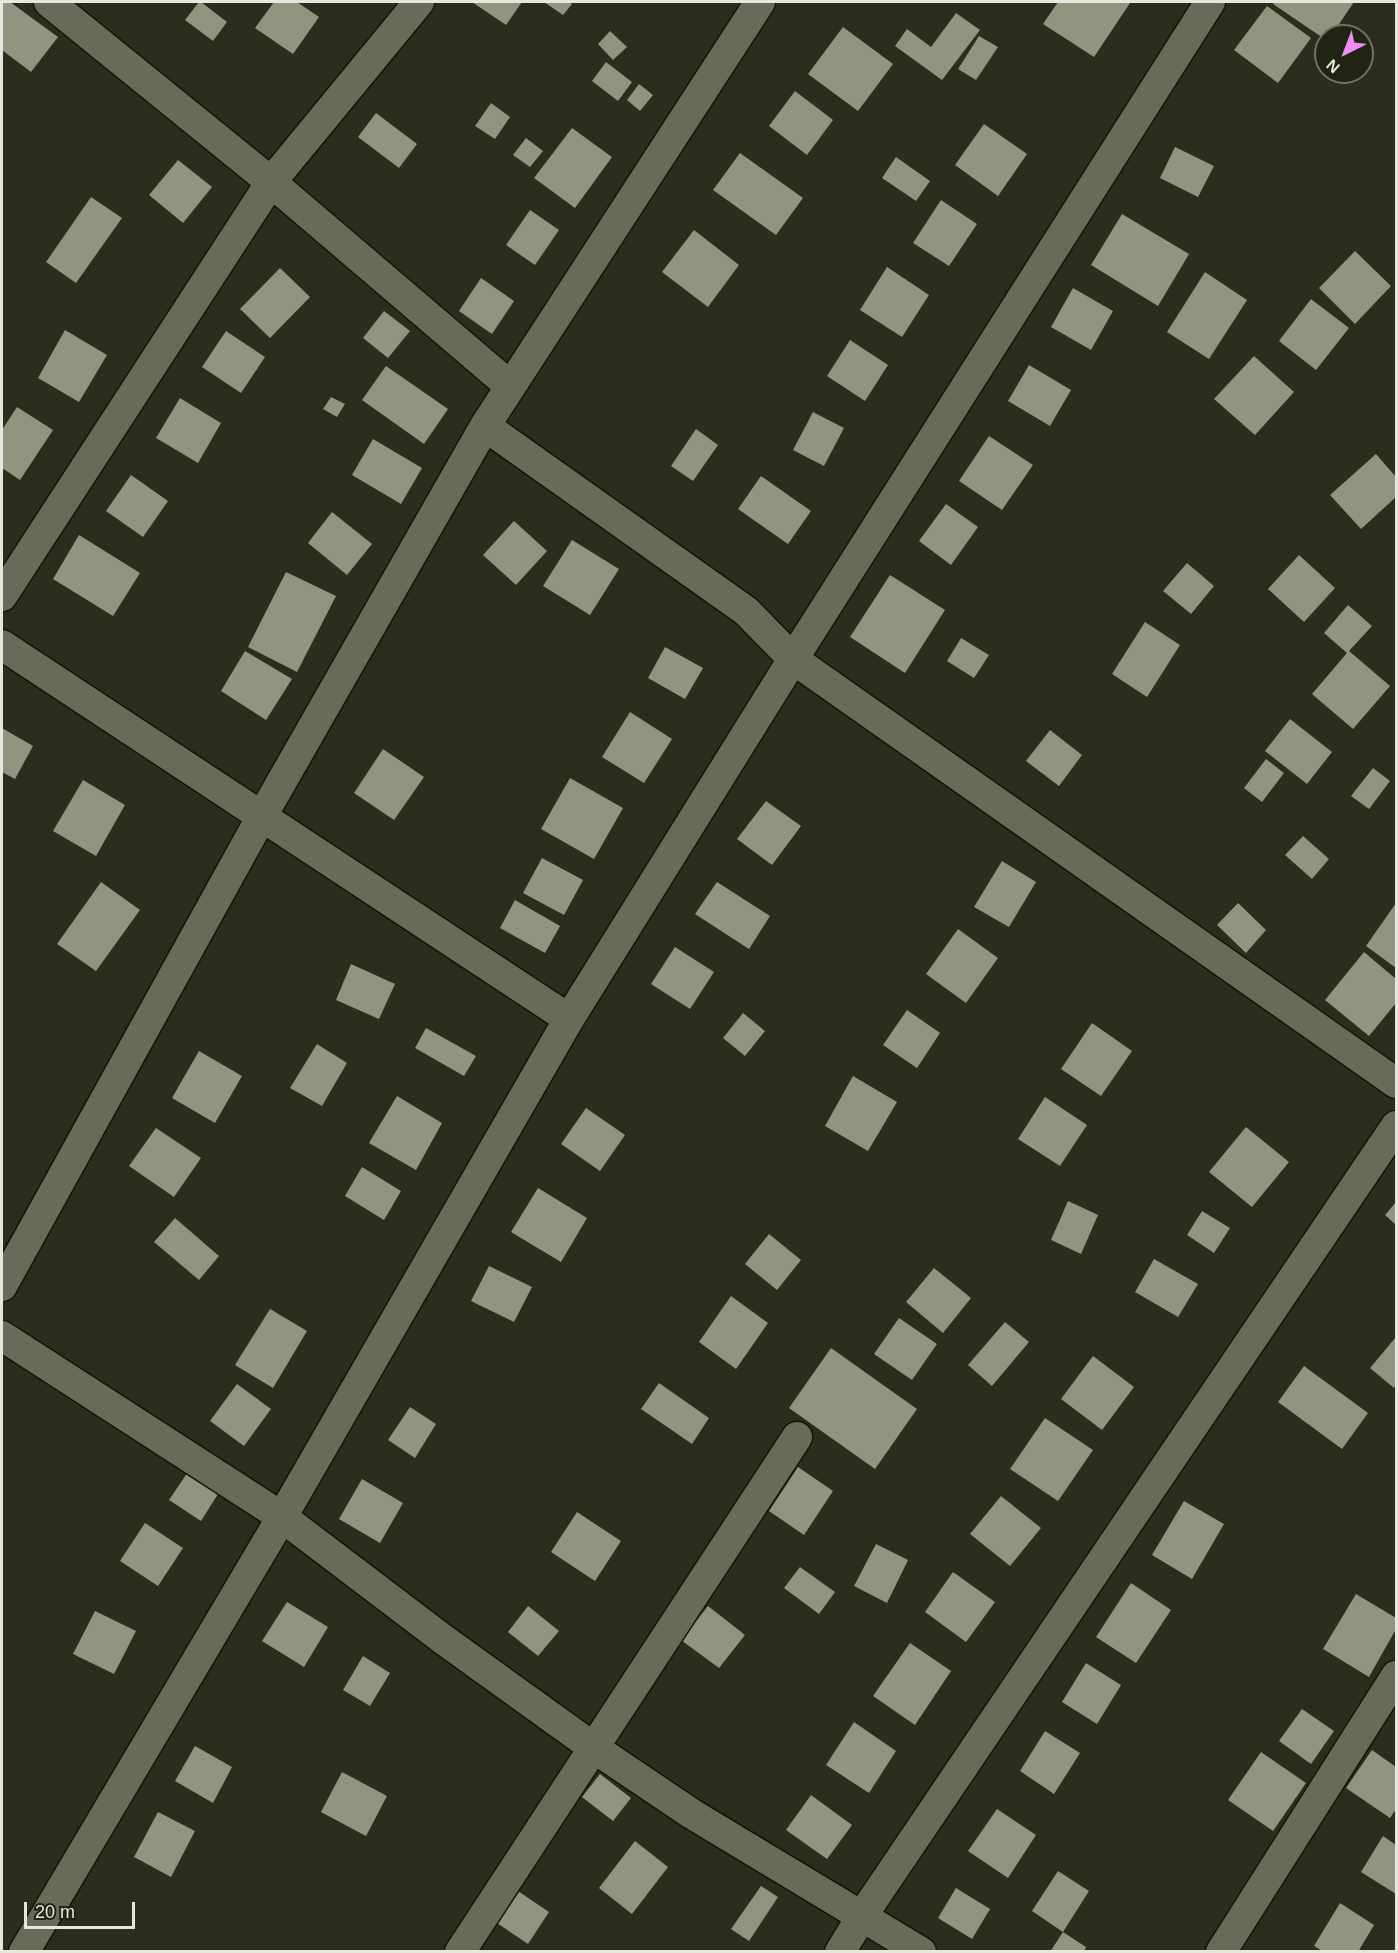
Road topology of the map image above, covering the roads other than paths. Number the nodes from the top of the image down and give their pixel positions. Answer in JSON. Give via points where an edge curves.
{"nodes":[{"id":1,"x":49,"y":2,"type":"edge"},
{"id":2,"x":419,"y":2,"type":"edge"},
{"id":3,"x":760,"y":2,"type":"edge"},
{"id":4,"x":1210,"y":2,"type":"edge"},
{"id":5,"x":271,"y":182,"type":"junction"},
{"id":6,"x":510,"y":386,"type":"junction"},
{"id":7,"x":485,"y":426,"type":"junction"},
{"id":8,"x":2,"y":596,"type":"edge"},
{"id":9,"x":2,"y":645,"type":"edge"},
{"id":10,"x":793,"y":659,"type":"junction"},
{"id":11,"x":262,"y":816,"type":"junction"},
{"id":12,"x":569,"y":1019,"type":"junction"},
{"id":13,"x":1396,"y":1083,"type":"edge"},
{"id":14,"x":1396,"y":1126,"type":"edge"},
{"id":15,"x":2,"y":1286,"type":"edge"},
{"id":16,"x":2,"y":1336,"type":"edge"},
{"id":17,"x":796,"y":1437,"type":"dead end"},
{"id":18,"x":282,"y":1517,"type":"junction"},
{"id":19,"x":1396,"y":1676,"type":"edge"},
{"id":20,"x":594,"y":1748,"type":"junction"},
{"id":21,"x":862,"y":1916,"type":"junction"},
{"id":22,"x":24,"y":1952,"type":"edge"},
{"id":23,"x":460,"y":1952,"type":"edge"},
{"id":24,"x":840,"y":1952,"type":"edge"},
{"id":25,"x":921,"y":1952,"type":"edge"},
{"id":26,"x":1221,"y":1952,"type":"edge"}],
"edges":[{"from":1,"to":5,"type":"street"},
{"from":2,"to":5,"type":"street"},
{"from":3,"to":6,"type":"street"},
{"from":4,"to":10,"type":"street"},
{"from":5,"to":6,"type":"street"},
{"from":5,"to":8,"type":"street"},
{"from":6,"to":7,"type":"street"},
{"from":7,"to":10,"type":"street","via":[[746,611]]},
{"from":7,"to":11,"type":"street"},
{"from":9,"to":11,"type":"street"},
{"from":10,"to":12,"type":"street"},
{"from":10,"to":13,"type":"street"},
{"from":11,"to":12,"type":"street"},
{"from":11,"to":15,"type":"street"},
{"from":12,"to":18,"type":"street"},
{"from":14,"to":21,"type":"street"},
{"from":16,"to":18,"type":"street"},
{"from":17,"to":20,"type":"street"},
{"from":18,"to":20,"type":"street"},
{"from":18,"to":22,"type":"street"},
{"from":19,"to":26,"type":"street"},
{"from":20,"to":21,"type":"street","via":[[692,1814]]},
{"from":20,"to":23,"type":"street"},
{"from":21,"to":24,"type":"street"},
{"from":21,"to":25,"type":"street"}]}
